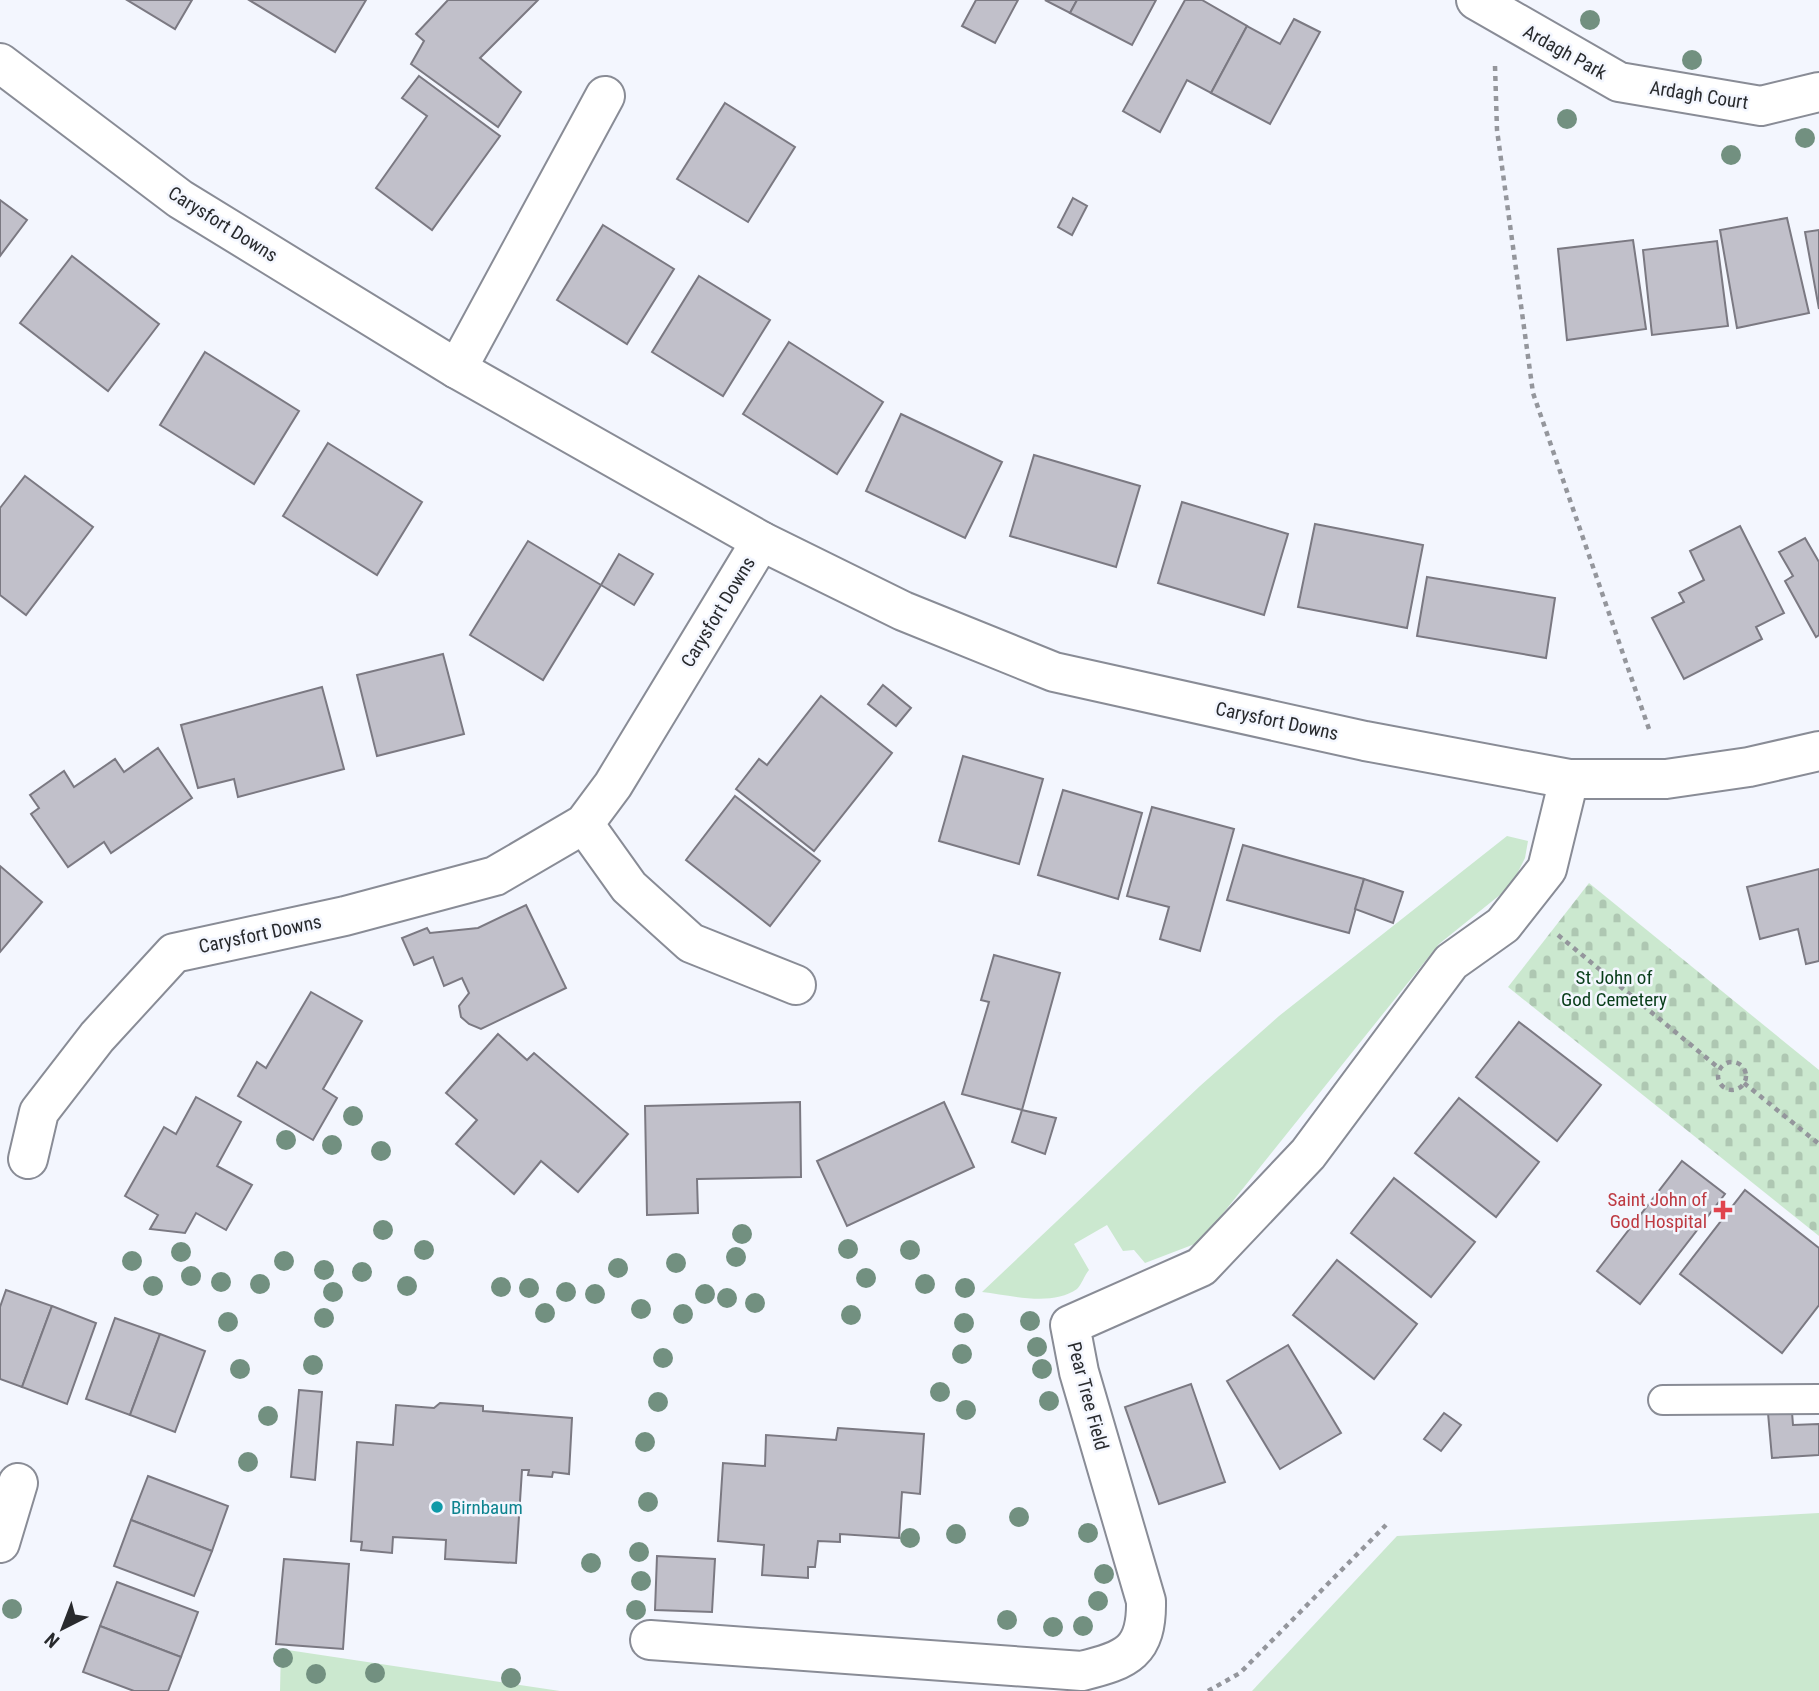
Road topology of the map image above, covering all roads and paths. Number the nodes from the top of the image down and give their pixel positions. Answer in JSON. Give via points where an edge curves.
{"nodes":[{"id":1,"x":1485,"y":7,"type":"edge"},
{"id":2,"x":0,"y":63,"type":"edge"},
{"id":3,"x":1619,"y":82,"type":"joint"},
{"id":4,"x":1819,"y":92,"type":"edge"},
{"id":5,"x":605,"y":96,"type":"dead end"},
{"id":6,"x":457,"y":369,"type":"junction"},
{"id":7,"x":761,"y":541,"type":"junction"},
{"id":8,"x":1819,"y":751,"type":"edge"},
{"id":9,"x":1569,"y":779,"type":"junction"},
{"id":10,"x":1667,"y":779,"type":"junction"},
{"id":11,"x":584,"y":824,"type":"junction"},
{"id":12,"x":1558,"y":935,"type":"dead end"},
{"id":13,"x":796,"y":985,"type":"dead end"},
{"id":14,"x":1720,"y":1069,"type":"junction"},
{"id":15,"x":1744,"y":1083,"type":"junction"},
{"id":16,"x":1819,"y":1144,"type":"edge"},
{"id":17,"x":28,"y":1159,"type":"dead end"},
{"id":18,"x":1819,"y":1399,"type":"edge"},
{"id":19,"x":1663,"y":1400,"type":"dead end"},
{"id":20,"x":18,"y":1483,"type":"dead end"},
{"id":21,"x":1386,"y":1525,"type":"dead end"},
{"id":22,"x":0,"y":1543,"type":"edge"},
{"id":23,"x":650,"y":1640,"type":"dead end"},
{"id":24,"x":1208,"y":1691,"type":"edge"}],
"edges":[{"from":1,"to":3,"type":"street","name":"Ardagh Park"},
{"from":1,"to":10,"type":"path","via":[[1533,393]]},
{"from":2,"to":6,"type":"street","name":"Carysfort Downs","via":[[180,199]]},
{"from":3,"to":4,"type":"street","name":"Ardagh Court","via":[[1761,106]]},
{"from":5,"to":6,"type":"street"},
{"from":6,"to":7,"type":"street","name":"Carysfort Downs"},
{"from":7,"to":9,"type":"street","name":"Carysfort Downs","via":[[903,611],[1054,672],[1365,741]]},
{"from":7,"to":11,"type":"street","name":"Carysfort Downs","via":[[613,785]]},
{"from":8,"to":10,"type":"street","name":"Carysfort Downs"},
{"from":9,"to":10,"type":"street","name":"Carysfort Downs"},
{"from":9,"to":23,"type":"street","name":"Pear Tree Field","via":[[1547,869],[1503,925],[1451,962],[1308,1154],[1202,1267],[1070,1325],[1079,1371],[1146,1601],[1147,1627],[1130,1653],[1082,1671]]},
{"from":11,"to":13,"type":"street","via":[[629,887],[691,943]]},
{"from":11,"to":17,"type":"street","name":"Carysfort Downs","via":[[495,876],[345,916],[174,953],[97,1037],[39,1112]]},
{"from":12,"to":14,"type":"path"},
{"from":14,"to":15,"type":"path","via":[[1720,1084],[1727,1089]]},
{"from":14,"to":15,"type":"path","via":[[1730,1062],[1739,1064],[1745,1070]]},
{"from":15,"to":16,"type":"path"},
{"from":18,"to":19,"type":"lane"},
{"from":20,"to":22,"type":"street"},
{"from":21,"to":24,"type":"path","via":[[1240,1673]]}]}
